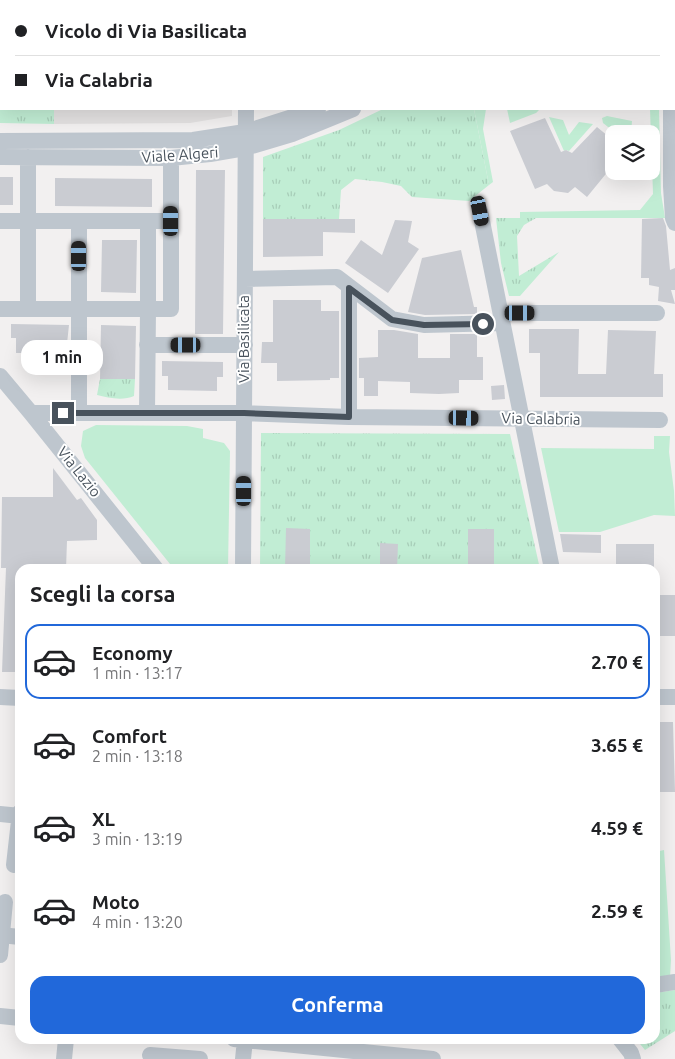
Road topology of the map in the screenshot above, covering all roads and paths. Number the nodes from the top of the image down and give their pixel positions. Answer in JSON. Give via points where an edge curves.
{"nodes":[{"id":1,"x":246,"y":110,"type":"edge"},
{"id":2,"x":316,"y":110,"type":"edge"},
{"id":3,"x":351,"y":110,"type":"edge"},
{"id":4,"x":671,"y":110,"type":"edge"},
{"id":5,"x":245,"y":140,"type":"junction"},
{"id":6,"x":0,"y":141,"type":"edge"},
{"id":7,"x":0,"y":157,"type":"edge"},
{"id":8,"x":28,"y":157,"type":"junction"},
{"id":9,"x":171,"y":158,"type":"junction"},
{"id":10,"x":480,"y":211,"type":"dead end"},
{"id":11,"x":0,"y":221,"type":"edge"},
{"id":12,"x":28,"y":221,"type":"junction"},
{"id":13,"x":79,"y":221,"type":"junction"},
{"id":14,"x":148,"y":221,"type":"junction"},
{"id":15,"x":171,"y":221,"type":"junction"},
{"id":16,"x":675,"y":223,"type":"edge"},
{"id":17,"x":245,"y":279,"type":"junction"},
{"id":18,"x":349,"y":288,"type":"junction"},
{"id":19,"x":0,"y":309,"type":"edge"},
{"id":20,"x":28,"y":309,"type":"junction"},
{"id":21,"x":79,"y":309,"type":"junction"},
{"id":22,"x":148,"y":309,"type":"junction"},
{"id":23,"x":657,"y":313,"type":"dead end"},
{"id":24,"x":502,"y":318,"type":"junction"},
{"id":25,"x":147,"y":345,"type":"junction"},
{"id":26,"x":245,"y":345,"type":"junction"},
{"id":27,"x":1,"y":379,"type":"edge"},
{"id":28,"x":31,"y":412,"type":"junction"},
{"id":29,"x":79,"y":413,"type":"junction"},
{"id":30,"x":147,"y":413,"type":"junction"},
{"id":31,"x":244,"y":413,"type":"junction"},
{"id":32,"x":349,"y":417,"type":"junction"},
{"id":33,"x":522,"y":419,"type":"junction"},
{"id":34,"x":660,"y":420,"type":"dead end"},
{"id":35,"x":152,"y":564,"type":"edge"},
{"id":36,"x":243,"y":564,"type":"edge"},
{"id":37,"x":551,"y":564,"type":"edge"},
{"id":38,"x":660,"y":697,"type":"edge"},
{"id":39,"x":675,"y":697,"type":"edge"},
{"id":40,"x":0,"y":698,"type":"edge"},
{"id":41,"x":15,"y":698,"type":"edge"},
{"id":42,"x":0,"y":814,"type":"edge"},
{"id":43,"x":15,"y":816,"type":"edge"},
{"id":44,"x":15,"y":857,"type":"edge"},
{"id":45,"x":14,"y":865,"type":"dead end"},
{"id":46,"x":5,"y":902,"type":"dead end"},
{"id":47,"x":1,"y":935,"type":"edge"},
{"id":48,"x":15,"y":936,"type":"edge"},
{"id":49,"x":0,"y":955,"type":"edge"},
{"id":50,"x":675,"y":982,"type":"edge"},
{"id":51,"x":660,"y":984,"type":"edge"},
{"id":52,"x":0,"y":1016,"type":"edge"},
{"id":53,"x":15,"y":1018,"type":"edge"},
{"id":54,"x":66,"y":1044,"type":"edge"},
{"id":55,"x":240,"y":1044,"type":"edge"},
{"id":56,"x":338,"y":1044,"type":"edge"},
{"id":57,"x":624,"y":1044,"type":"edge"},
{"id":58,"x":376,"y":1046,"type":"edge"},
{"id":59,"x":150,"y":1051,"type":"edge"},
{"id":60,"x":64,"y":1059,"type":"edge"},
{"id":61,"x":200,"y":1059,"type":"edge"},
{"id":62,"x":243,"y":1059,"type":"edge"},
{"id":63,"x":433,"y":1059,"type":"edge"},
{"id":64,"x":633,"y":1059,"type":"edge"}],
"edges":[{"from":1,"to":5,"type":"street","name":"Via Basilicata"},
{"from":2,"to":5,"type":"street","name":"Viale Algeri"},
{"from":3,"to":5,"type":"street","name":"Viale Algeri","via":[[292,134]]},
{"from":4,"to":16,"type":"street","via":[[672,218]]},
{"from":5,"to":6,"type":"street","name":"Viale Algeri"},
{"from":5,"to":9,"type":"street","name":"Viale Algeri","via":[[210,154]]},
{"from":5,"to":17,"type":"street","name":"Via Basilicata"},
{"from":7,"to":8,"type":"street","name":"Viale Algeri"},
{"from":8,"to":9,"type":"street","name":"Viale Algeri"},
{"from":8,"to":12,"type":"street"},
{"from":9,"to":15,"type":"street"},
{"from":10,"to":24,"type":"street"},
{"from":11,"to":12,"type":"street"},
{"from":12,"to":13,"type":"street"},
{"from":12,"to":20,"type":"street"},
{"from":13,"to":14,"type":"street"},
{"from":13,"to":21,"type":"street"},
{"from":14,"to":15,"type":"street"},
{"from":14,"to":22,"type":"street"},
{"from":15,"to":22,"type":"street","via":[[171,309]]},
{"from":17,"to":18,"type":"street","via":[[337,278]]},
{"from":17,"to":26,"type":"street","name":"Via Basilicata"},
{"from":18,"to":24,"type":"street","via":[[392,320],[424,325]]},
{"from":18,"to":32,"type":"street"},
{"from":19,"to":20,"type":"street"},
{"from":20,"to":21,"type":"street"},
{"from":21,"to":22,"type":"street"},
{"from":21,"to":29,"type":"street"},
{"from":22,"to":25,"type":"street"},
{"from":23,"to":24,"type":"street"},
{"from":24,"to":33,"type":"street"},
{"from":25,"to":26,"type":"street"},
{"from":25,"to":30,"type":"street"},
{"from":26,"to":31,"type":"street","name":"Via Basilicata"},
{"from":27,"to":28,"type":"street","name":"Via Lazio"},
{"from":28,"to":29,"type":"street","name":"Via Calabria"},
{"from":28,"to":35,"type":"street","name":"Via Lazio"},
{"from":29,"to":30,"type":"street","name":"Via Calabria"},
{"from":30,"to":31,"type":"street","name":"Via Calabria"},
{"from":31,"to":32,"type":"street","name":"Via Calabria"},
{"from":31,"to":36,"type":"street","name":"Via Basilicata"},
{"from":32,"to":33,"type":"street","name":"Via Calabria"},
{"from":33,"to":34,"type":"street","name":"Via Calabria"},
{"from":33,"to":37,"type":"street"},
{"from":38,"to":39,"type":"street"},
{"from":40,"to":41,"type":"street"},
{"from":42,"to":43,"type":"street"},
{"from":44,"to":45,"type":"street"},
{"from":46,"to":47,"type":"street"},
{"from":47,"to":48,"type":"street"},
{"from":47,"to":49,"type":"street"},
{"from":50,"to":51,"type":"street"},
{"from":52,"to":53,"type":"street"},
{"from":54,"to":60,"type":"street"},
{"from":55,"to":62,"type":"street"},
{"from":56,"to":58,"type":"street"},
{"from":57,"to":64,"type":"street"},
{"from":58,"to":63,"type":"street"},
{"from":59,"to":61,"type":"street"}]}
